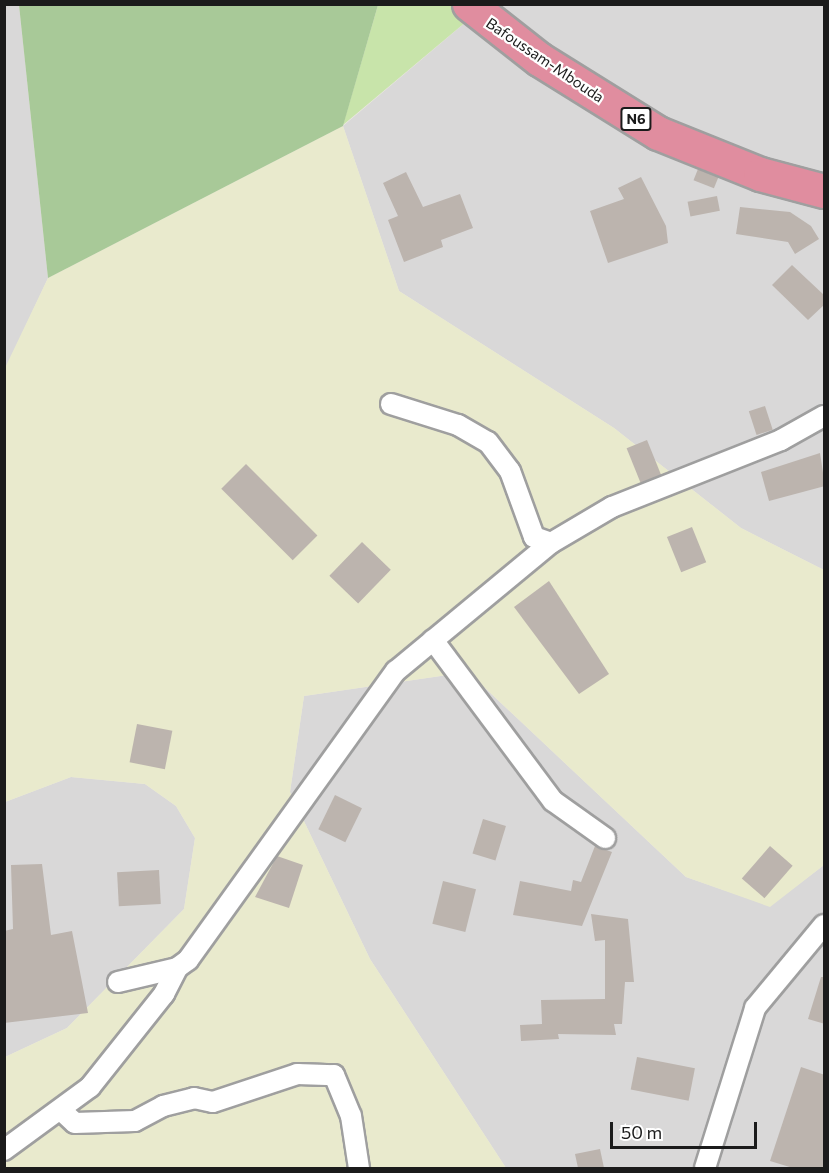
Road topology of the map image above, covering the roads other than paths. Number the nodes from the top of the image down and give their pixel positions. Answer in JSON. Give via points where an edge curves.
{"nodes":[{"id":1,"x":469,"y":4,"type":"edge"},
{"id":2,"x":825,"y":191,"type":"edge"},
{"id":3,"x":392,"y":404,"type":"dead end"},
{"id":4,"x":825,"y":416,"type":"edge"},
{"id":5,"x":550,"y":543,"type":"junction"},
{"id":6,"x":432,"y":640,"type":"junction"},
{"id":7,"x":604,"y":838,"type":"dead end"},
{"id":8,"x":825,"y":926,"type":"edge"},
{"id":9,"x":177,"y":968,"type":"junction"},
{"id":10,"x":118,"y":982,"type":"dead end"},
{"id":11,"x":63,"y":1112,"type":"junction"},
{"id":12,"x":4,"y":1150,"type":"edge"},
{"id":13,"x":359,"y":1168,"type":"edge"},
{"id":14,"x":705,"y":1168,"type":"edge"}],
"edges":[{"from":1,"to":2,"type":"highway","name":"Bafoussam-Mbouda","number":"N6","via":[[539,58],[658,133],[760,174]]},
{"from":3,"to":5,"type":"street","via":[[458,425],[488,442],[510,471],[534,537]]},
{"from":4,"to":5,"type":"street","via":[[781,440],[612,507]]},
{"from":5,"to":6,"type":"street"},
{"from":6,"to":7,"type":"street","via":[[553,801]]},
{"from":6,"to":9,"type":"street","via":[[396,671]]},
{"from":8,"to":14,"type":"street","via":[[755,1008]]},
{"from":9,"to":10,"type":"street"},
{"from":9,"to":11,"type":"street","via":[[127,1041]]},
{"from":11,"to":12,"type":"street"},
{"from":11,"to":13,"type":"street","via":[[75,1123],[135,1121],[163,1106],[194,1098],[213,1102],[297,1074],[334,1076],[351,1116]]}]}
